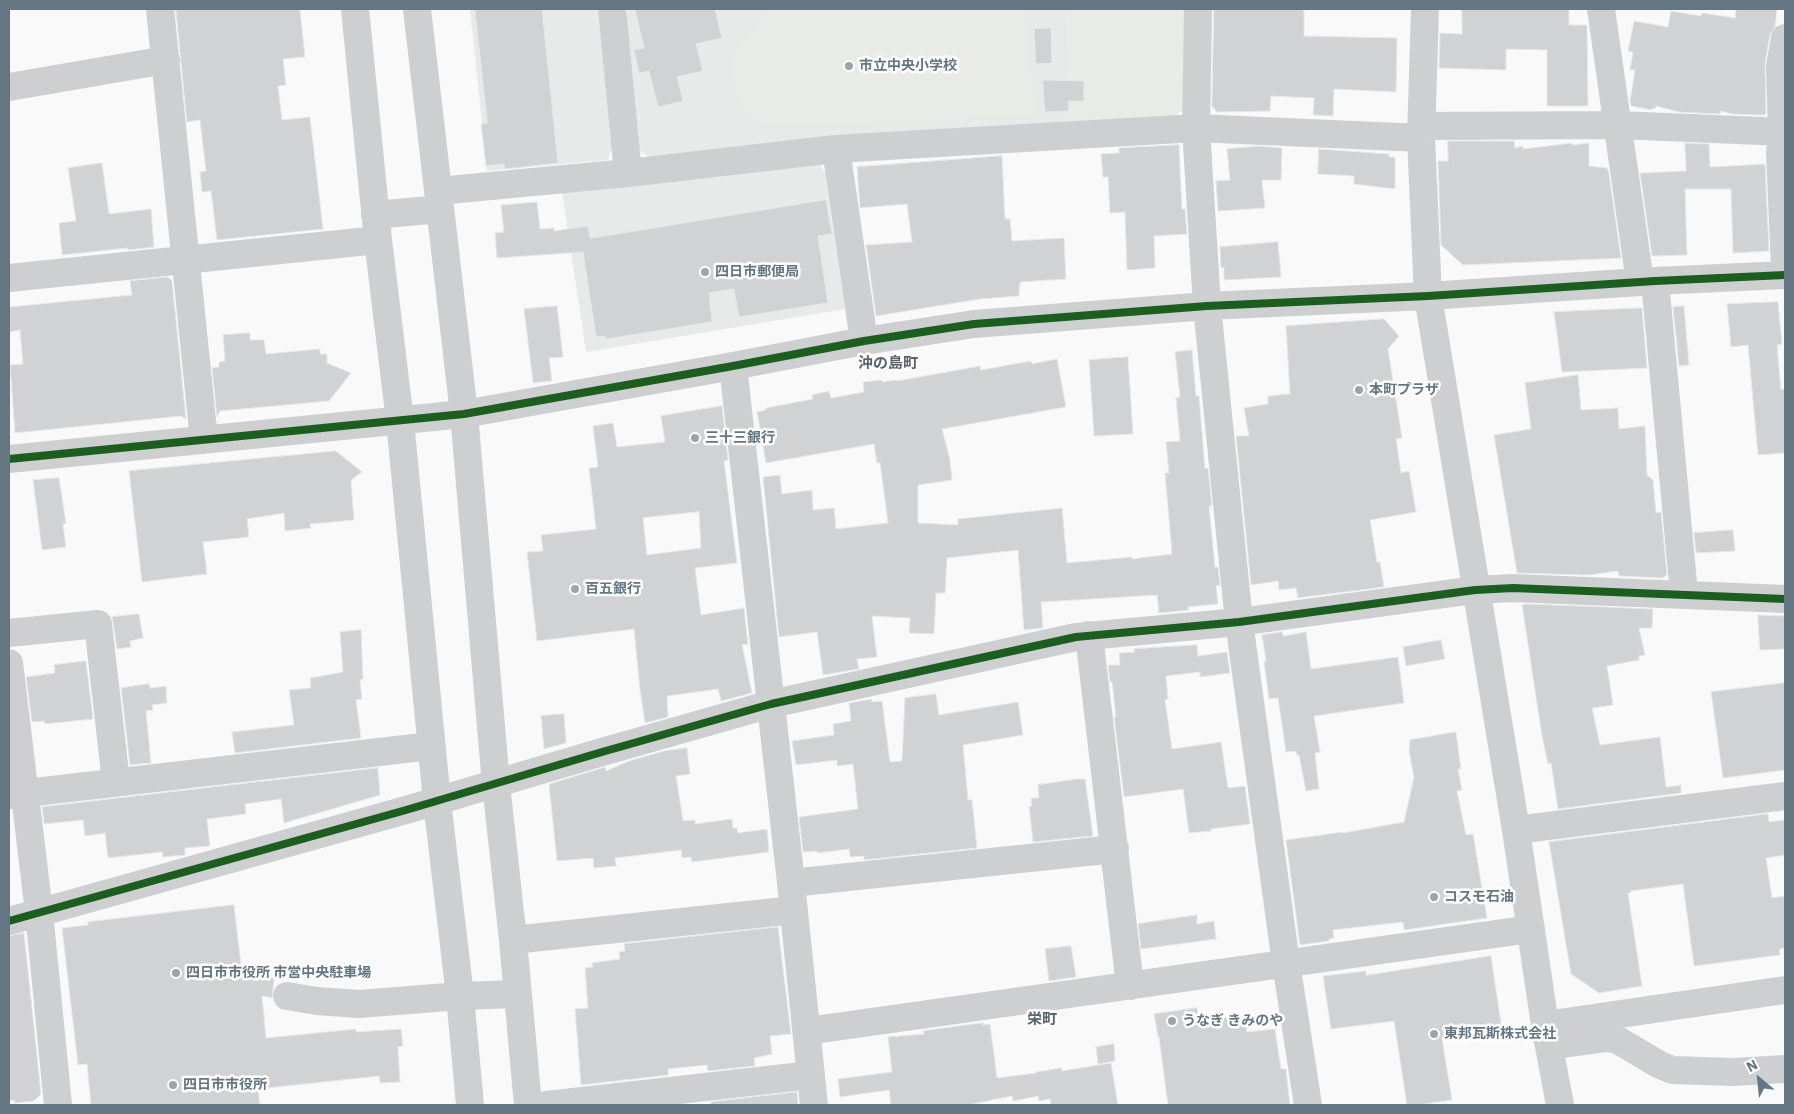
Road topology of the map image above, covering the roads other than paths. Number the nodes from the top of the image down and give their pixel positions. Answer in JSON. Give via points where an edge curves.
{"nodes":[{"id":1,"x":160,"y":9,"type":"edge"},
{"id":2,"x":355,"y":9,"type":"edge"},
{"id":3,"x":417,"y":9,"type":"edge"},
{"id":4,"x":612,"y":9,"type":"edge"},
{"id":5,"x":1198,"y":9,"type":"edge"},
{"id":6,"x":1425,"y":9,"type":"edge"},
{"id":7,"x":1601,"y":9,"type":"edge"},
{"id":8,"x":1785,"y":38,"type":"edge"},
{"id":9,"x":166,"y":60,"type":"junction"},
{"id":10,"x":9,"y":87,"type":"edge"},
{"id":11,"x":1618,"y":125,"type":"junction"},
{"id":12,"x":1196,"y":128,"type":"junction"},
{"id":13,"x":1421,"y":132,"type":"junction"},
{"id":14,"x":1784,"y":132,"type":"edge"},
{"id":15,"x":836,"y":149,"type":"junction"},
{"id":16,"x":628,"y":173,"type":"junction"},
{"id":17,"x":440,"y":200,"type":"junction"},
{"id":18,"x":377,"y":228,"type":"junction"},
{"id":19,"x":185,"y":261,"type":"junction"},
{"id":20,"x":1785,"y":267,"type":"edge"},
{"id":21,"x":1785,"y":275,"type":"edge"},
{"id":22,"x":9,"y":278,"type":"edge"},
{"id":23,"x":1647,"y":281,"type":"junction"},
{"id":24,"x":1428,"y":296,"type":"junction"},
{"id":25,"x":1207,"y":306,"type":"junction"},
{"id":26,"x":864,"y":340,"type":"junction"},
{"id":27,"x":733,"y":366,"type":"junction"},
{"id":28,"x":464,"y":414,"type":"junction"},
{"id":29,"x":400,"y":421,"type":"junction"},
{"id":30,"x":204,"y":440,"type":"junction"},
{"id":31,"x":9,"y":459,"type":"edge"},
{"id":32,"x":1475,"y":590,"type":"junction"},
{"id":33,"x":1684,"y":594,"type":"junction"},
{"id":34,"x":1785,"y":599,"type":"edge"},
{"id":35,"x":1239,"y":622,"type":"junction"},
{"id":36,"x":9,"y":633,"type":"edge"},
{"id":37,"x":1089,"y":635,"type":"junction"},
{"id":38,"x":9,"y":663,"type":"edge"},
{"id":39,"x":771,"y":704,"type":"junction"},
{"id":40,"x":431,"y":746,"type":"junction"},
{"id":41,"x":116,"y":782,"type":"junction"},
{"id":42,"x":496,"y":784,"type":"junction"},
{"id":43,"x":17,"y":794,"type":"edge"},
{"id":44,"x":1785,"y":796,"type":"edge"},
{"id":45,"x":437,"y":801,"type":"junction"},
{"id":46,"x":1516,"y":830,"type":"junction"},
{"id":47,"x":1115,"y":849,"type":"junction"},
{"id":48,"x":792,"y":883,"type":"junction"},
{"id":49,"x":794,"y":910,"type":"junction"},
{"id":50,"x":39,"y":912,"type":"junction"},
{"id":51,"x":9,"y":921,"type":"edge"},
{"id":52,"x":1531,"y":929,"type":"junction"},
{"id":53,"x":513,"y":940,"type":"junction"},
{"id":54,"x":1286,"y":963,"type":"junction"},
{"id":55,"x":1130,"y":986,"type":"junction"},
{"id":56,"x":1785,"y":990,"type":"edge"},
{"id":57,"x":517,"y":994,"type":"junction"},
{"id":58,"x":287,"y":996,"type":"dead end"},
{"id":59,"x":460,"y":996,"type":"junction"},
{"id":60,"x":807,"y":1031,"type":"junction"},
{"id":61,"x":1547,"y":1036,"type":"junction"},
{"id":62,"x":1785,"y":1069,"type":"edge"},
{"id":63,"x":811,"y":1075,"type":"junction"},
{"id":64,"x":58,"y":1105,"type":"edge"},
{"id":65,"x":470,"y":1105,"type":"edge"},
{"id":66,"x":528,"y":1105,"type":"edge"},
{"id":67,"x":547,"y":1105,"type":"edge"},
{"id":68,"x":814,"y":1105,"type":"edge"},
{"id":69,"x":1308,"y":1105,"type":"edge"},
{"id":70,"x":1560,"y":1105,"type":"edge"}],
"edges":[{"from":1,"to":9,"type":"street"},
{"from":2,"to":18,"type":"street"},
{"from":3,"to":17,"type":"street"},
{"from":4,"to":16,"type":"street"},
{"from":5,"to":12,"type":"street"},
{"from":6,"to":13,"type":"street"},
{"from":7,"to":11,"type":"street"},
{"from":8,"to":14,"type":"street","via":[[1780,66]]},
{"from":9,"to":10,"type":"street"},
{"from":9,"to":19,"type":"street"},
{"from":11,"to":13,"type":"street"},
{"from":11,"to":14,"type":"street"},
{"from":11,"to":23,"type":"street"},
{"from":12,"to":13,"type":"street"},
{"from":12,"to":15,"type":"street"},
{"from":12,"to":25,"type":"street"},
{"from":13,"to":24,"type":"street"},
{"from":14,"to":20,"type":"street","via":[[1780,153]]},
{"from":15,"to":16,"type":"street"},
{"from":15,"to":26,"type":"street"},
{"from":16,"to":17,"type":"street"},
{"from":17,"to":18,"type":"street"},
{"from":17,"to":28,"type":"street"},
{"from":18,"to":19,"type":"street"},
{"from":18,"to":29,"type":"street"},
{"from":19,"to":22,"type":"street"},
{"from":19,"to":30,"type":"street"},
{"from":21,"to":23,"type":"street"},
{"from":23,"to":24,"type":"street"},
{"from":23,"to":33,"type":"street"},
{"from":24,"to":25,"type":"street"},
{"from":24,"to":32,"type":"street"},
{"from":25,"to":26,"type":"street","via":[[974,324]]},
{"from":25,"to":35,"type":"street"},
{"from":26,"to":27,"type":"street"},
{"from":27,"to":28,"type":"street"},
{"from":27,"to":39,"type":"street"},
{"from":28,"to":29,"type":"street"},
{"from":28,"to":42,"type":"street"},
{"from":29,"to":30,"type":"street"},
{"from":29,"to":40,"type":"street"},
{"from":30,"to":31,"type":"street"},
{"from":32,"to":33,"type":"street","via":[[1513,588]]},
{"from":32,"to":35,"type":"street"},
{"from":32,"to":46,"type":"street"},
{"from":33,"to":34,"type":"street"},
{"from":35,"to":37,"type":"street"},
{"from":35,"to":54,"type":"street"},
{"from":36,"to":41,"type":"street","via":[[98,624]]},
{"from":37,"to":39,"type":"street"},
{"from":37,"to":47,"type":"street"},
{"from":38,"to":43,"type":"street"},
{"from":39,"to":42,"type":"street"},
{"from":39,"to":48,"type":"street"},
{"from":40,"to":41,"type":"street"},
{"from":40,"to":45,"type":"street"},
{"from":41,"to":43,"type":"street"},
{"from":42,"to":45,"type":"street"},
{"from":42,"to":53,"type":"street"},
{"from":43,"to":50,"type":"street"},
{"from":44,"to":46,"type":"street"},
{"from":45,"to":50,"type":"street"},
{"from":45,"to":59,"type":"street"},
{"from":46,"to":52,"type":"street"},
{"from":47,"to":48,"type":"street"},
{"from":47,"to":55,"type":"street"},
{"from":48,"to":49,"type":"street"},
{"from":49,"to":53,"type":"street"},
{"from":49,"to":60,"type":"street"},
{"from":50,"to":51,"type":"street"},
{"from":50,"to":64,"type":"street"},
{"from":52,"to":54,"type":"street"},
{"from":52,"to":61,"type":"street"},
{"from":53,"to":57,"type":"street"},
{"from":54,"to":55,"type":"street"},
{"from":54,"to":69,"type":"street"},
{"from":55,"to":60,"type":"street"},
{"from":56,"to":61,"type":"street"},
{"from":57,"to":59,"type":"street"},
{"from":57,"to":66,"type":"street"},
{"from":58,"to":59,"type":"street","via":[[359,1004]]},
{"from":59,"to":65,"type":"street"},
{"from":60,"to":63,"type":"street"},
{"from":61,"to":62,"type":"street","via":[[1616,1039],[1672,1070],[1733,1072]]},
{"from":61,"to":70,"type":"street"},
{"from":63,"to":67,"type":"street"},
{"from":63,"to":68,"type":"street"}]}
